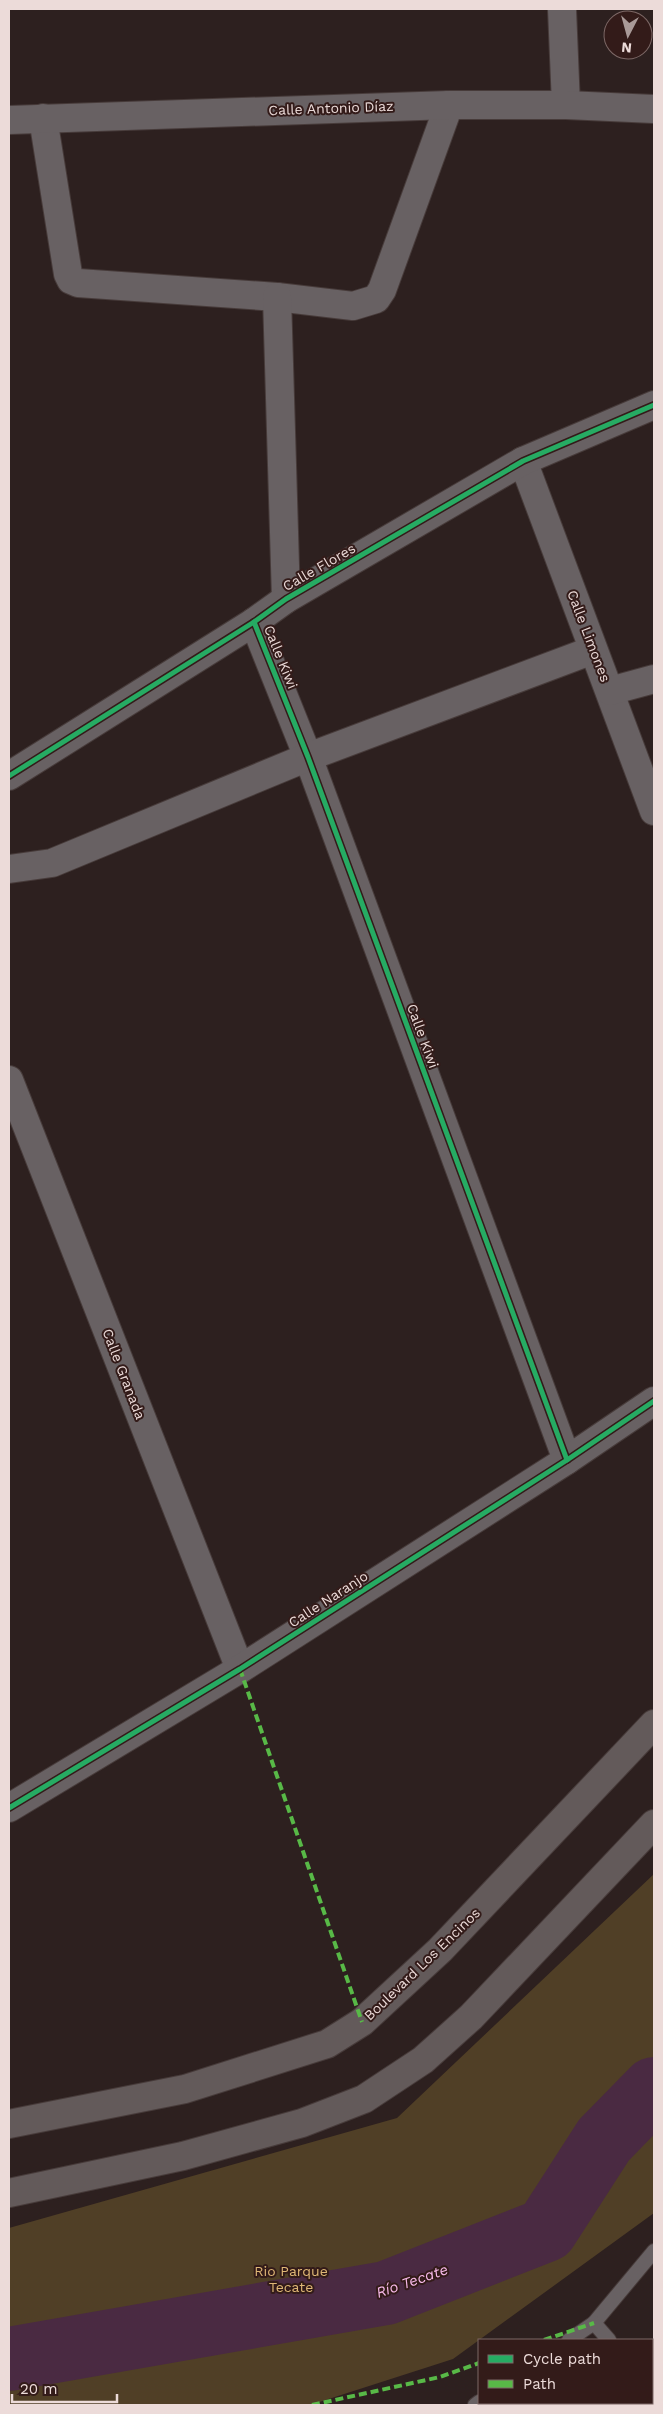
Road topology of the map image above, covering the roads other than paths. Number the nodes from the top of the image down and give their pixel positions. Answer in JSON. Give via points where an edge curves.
{"nodes":[{"id":1,"x":562,"y":9,"type":"edge"},
{"id":2,"x":566,"y":104,"type":"junction"},
{"id":3,"x":449,"y":105,"type":"junction"},
{"id":4,"x":654,"y":109,"type":"edge"},
{"id":5,"x":43,"y":118,"type":"junction"},
{"id":6,"x":9,"y":120,"type":"edge"},
{"id":7,"x":277,"y":297,"type":"junction"},
{"id":8,"x":654,"y":405,"type":"edge"},
{"id":9,"x":523,"y":461,"type":"junction"},
{"id":10,"x":286,"y":599,"type":"junction"},
{"id":11,"x":254,"y":622,"type":"junction"},
{"id":12,"x":593,"y":650,"type":"junction"},
{"id":13,"x":654,"y":679,"type":"edge"},
{"id":14,"x":610,"y":691,"type":"junction"},
{"id":15,"x":308,"y":757,"type":"junction"},
{"id":16,"x":9,"y":776,"type":"edge"},
{"id":17,"x":654,"y":811,"type":"edge"},
{"id":18,"x":9,"y":869,"type":"edge"},
{"id":19,"x":9,"y":1080,"type":"edge"},
{"id":20,"x":654,"y":1401,"type":"edge"},
{"id":21,"x":567,"y":1460,"type":"junction"},
{"id":22,"x":240,"y":1668,"type":"junction"},
{"id":23,"x":654,"y":1724,"type":"edge"},
{"id":24,"x":9,"y":1808,"type":"edge"},
{"id":25,"x":654,"y":1824,"type":"edge"},
{"id":26,"x":9,"y":2124,"type":"edge"},
{"id":27,"x":9,"y":2193,"type":"edge"},
{"id":28,"x":654,"y":2251,"type":"edge"},
{"id":29,"x":594,"y":2323,"type":"junction"},
{"id":30,"x":570,"y":2339,"type":"edge"},
{"id":31,"x":609,"y":2339,"type":"edge"}],
"edges":[{"from":1,"to":2,"type":"street"},
{"from":2,"to":3,"type":"street","name":"Calle Antonio Díaz"},
{"from":2,"to":4,"type":"street","name":"Calle Antonio Díaz"},
{"from":3,"to":5,"type":"street","name":"Calle Antonio Díaz"},
{"from":3,"to":7,"type":"street","via":[[387,279],[376,299],[353,306]]},
{"from":5,"to":6,"type":"street","name":"Calle Antonio Díaz"},
{"from":5,"to":7,"type":"street","via":[[71,280]]},
{"from":7,"to":10,"type":"street"},
{"from":8,"to":9,"type":"street","name":"Calle Flores"},
{"from":9,"to":10,"type":"street","name":"Calle Flores"},
{"from":9,"to":12,"type":"street","name":"Calle Limones"},
{"from":10,"to":11,"type":"street","name":"Calle Flores"},
{"from":11,"to":15,"type":"street","name":"Calle Kiwi"},
{"from":11,"to":16,"type":"street","name":"Calle Flores"},
{"from":12,"to":14,"type":"street","name":"Calle Limones"},
{"from":12,"to":15,"type":"street"},
{"from":13,"to":14,"type":"street"},
{"from":14,"to":17,"type":"street","name":"Calle Limones"},
{"from":15,"to":18,"type":"street","via":[[52,864]]},
{"from":15,"to":21,"type":"street","name":"Calle Kiwi"},
{"from":19,"to":22,"type":"street","name":"Calle Granada"},
{"from":20,"to":21,"type":"street","name":"Calle Naranjo"},
{"from":21,"to":22,"type":"street","name":"Calle Naranjo"},
{"from":22,"to":24,"type":"street","name":"Calle Naranjo"},
{"from":23,"to":26,"type":"main road","name":"Boulevard Los Encinos","via":[[440,1950],[362,2022],[327,2044],[185,2089]]},
{"from":25,"to":27,"type":"main road","via":[[472,2017],[423,2060],[364,2099],[302,2123],[183,2156]]},
{"from":28,"to":29,"type":"lane"},
{"from":29,"to":30,"type":"lane"},
{"from":29,"to":31,"type":"lane"}]}
